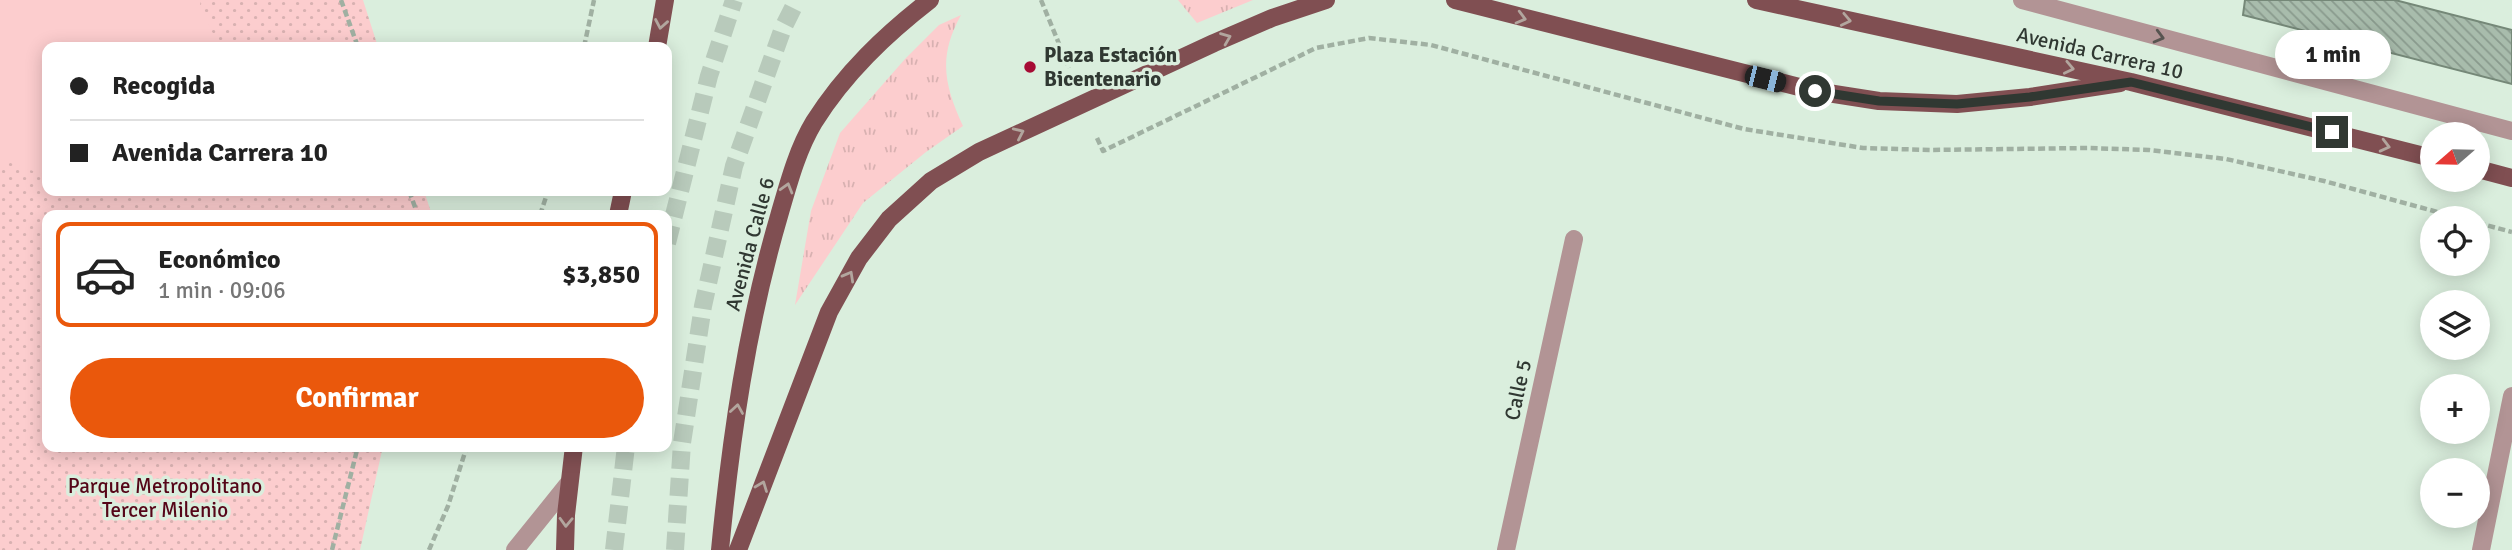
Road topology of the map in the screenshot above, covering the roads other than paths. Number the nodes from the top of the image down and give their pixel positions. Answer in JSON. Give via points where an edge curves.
{"nodes":[{"id":1,"x":665,"y":0,"type":"edge"},
{"id":2,"x":930,"y":0,"type":"edge"},
{"id":3,"x":1326,"y":0,"type":"edge"},
{"id":4,"x":1455,"y":0,"type":"edge"},
{"id":5,"x":1756,"y":0,"type":"edge"},
{"id":6,"x":2022,"y":0,"type":"edge"},
{"id":7,"x":658,"y":42,"type":"edge"},
{"id":8,"x":2131,"y":82,"type":"junction"},
{"id":9,"x":2512,"y":131,"type":"edge"},
{"id":10,"x":2420,"y":155,"type":"edge"},
{"id":11,"x":2490,"y":172,"type":"edge"},
{"id":12,"x":2512,"y":178,"type":"edge"},
{"id":13,"x":1574,"y":239,"type":"dead end"},
{"id":14,"x":2512,"y":396,"type":"edge"},
{"id":15,"x":573,"y":452,"type":"edge"},
{"id":16,"x":569,"y":483,"type":"junction"},
{"id":17,"x":515,"y":550,"type":"edge"},
{"id":18,"x":565,"y":550,"type":"edge"},
{"id":19,"x":720,"y":550,"type":"edge"},
{"id":20,"x":738,"y":550,"type":"edge"},
{"id":21,"x":1506,"y":550,"type":"edge"},
{"id":22,"x":2481,"y":550,"type":"edge"}],
"edges":[{"from":1,"to":7,"type":"main road","one_way":true},
{"from":19,"to":2,"type":"main road","name":"Avenida Calle 6","one_way":true,"via":[[745,357],[792,172],[813,124],[866,54]]},
{"from":20,"to":3,"type":"main road","one_way":true,"via":[[830,312],[859,258],[889,219],[931,181],[979,152],[1214,43]]},
{"from":4,"to":8,"type":"main road","one_way":true,"via":[[1815,91],[1879,101],[1957,104]]},
{"from":5,"to":8,"type":"main road","name":"Avenida Carrera 10","one_way":true},
{"from":6,"to":9,"type":"street","one_way":true},
{"from":8,"to":10,"type":"main road","name":"Avenida Carrera 10","one_way":true},
{"from":11,"to":12,"type":"main road"},
{"from":13,"to":21,"type":"street","name":"Calle 5"},
{"from":14,"to":22,"type":"street"},
{"from":15,"to":16,"type":"main road"},
{"from":16,"to":17,"type":"street"},
{"from":16,"to":18,"type":"main road","one_way":true}]}
